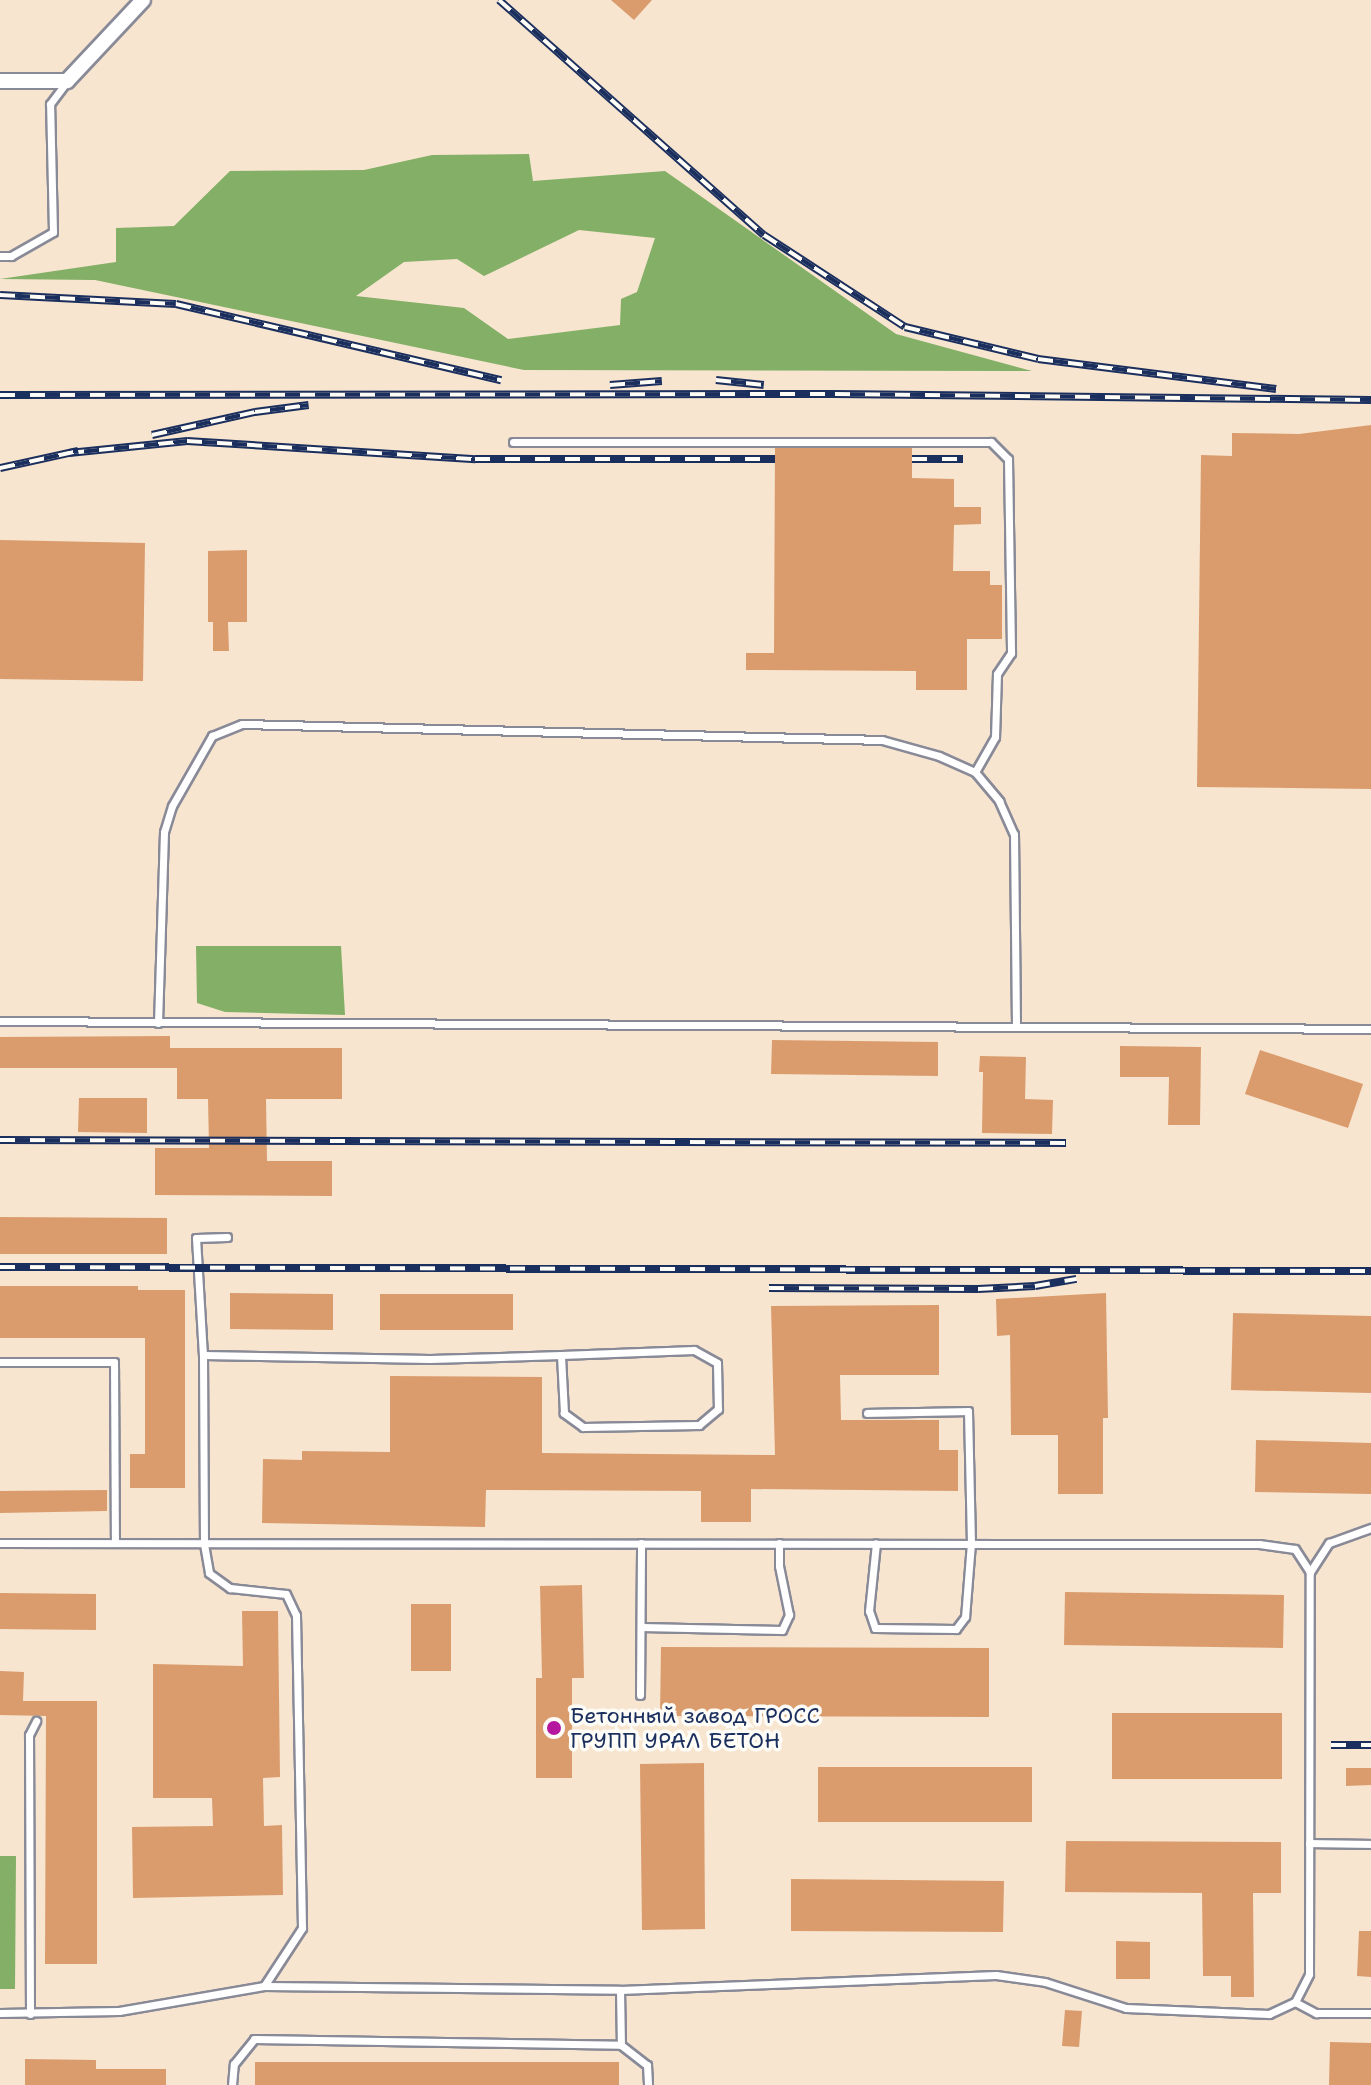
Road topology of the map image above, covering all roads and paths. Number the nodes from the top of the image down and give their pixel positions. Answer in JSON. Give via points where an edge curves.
{"nodes":[{"id":1,"x":143,"y":0,"type":"edge"},
{"id":2,"x":0,"y":81,"type":"edge"},
{"id":3,"x":67,"y":81,"type":"junction"},
{"id":4,"x":0,"y":256,"type":"edge"},
{"id":5,"x":513,"y":442,"type":"dead end"},
{"id":6,"x":975,"y":772,"type":"junction"},
{"id":7,"x":0,"y":1021,"type":"edge"},
{"id":8,"x":158,"y":1023,"type":"junction"},
{"id":9,"x":1016,"y":1025,"type":"junction"},
{"id":10,"x":1371,"y":1029,"type":"edge"},
{"id":11,"x":227,"y":1237,"type":"dead end"},
{"id":12,"x":203,"y":1355,"type":"junction"},
{"id":13,"x":561,"y":1355,"type":"junction"},
{"id":14,"x":0,"y":1362,"type":"edge"},
{"id":15,"x":867,"y":1413,"type":"dead end"},
{"id":16,"x":1371,"y":1528,"type":"edge"},
{"id":17,"x":0,"y":1543,"type":"edge"},
{"id":18,"x":115,"y":1543,"type":"junction"},
{"id":19,"x":641,"y":1543,"type":"junction"},
{"id":20,"x":779,"y":1543,"type":"junction"},
{"id":21,"x":876,"y":1543,"type":"junction"},
{"id":22,"x":971,"y":1543,"type":"junction"},
{"id":23,"x":204,"y":1544,"type":"junction"},
{"id":24,"x":1310,"y":1572,"type":"junction"},
{"id":25,"x":641,"y":1627,"type":"junction"},
{"id":26,"x":640,"y":1695,"type":"dead end"},
{"id":27,"x":36,"y":1721,"type":"dead end"},
{"id":28,"x":1309,"y":1843,"type":"junction"},
{"id":29,"x":1371,"y":1844,"type":"edge"},
{"id":30,"x":264,"y":1986,"type":"junction"},
{"id":31,"x":620,"y":1990,"type":"junction"},
{"id":32,"x":1295,"y":2002,"type":"junction"},
{"id":33,"x":0,"y":2013,"type":"edge"},
{"id":34,"x":1371,"y":2013,"type":"edge"},
{"id":35,"x":30,"y":2014,"type":"junction"},
{"id":36,"x":621,"y":2045,"type":"junction"},
{"id":37,"x":232,"y":2085,"type":"edge"},
{"id":38,"x":648,"y":2085,"type":"edge"}],
"edges":[{"from":1,"to":3,"type":"street"},
{"from":2,"to":3,"type":"street"},
{"from":3,"to":4,"type":"lane","via":[[50,104],[53,232],[11,256]]},
{"from":5,"to":6,"type":"lane","via":[[991,442],[1008,459],[1011,653],[997,674],[995,737]]},
{"from":6,"to":8,"type":"lane","via":[[882,740],[242,724],[212,736],[172,806],[164,832]]},
{"from":6,"to":9,"type":"lane","via":[[999,801],[1014,834]]},
{"from":7,"to":8,"type":"lane"},
{"from":8,"to":9,"type":"lane"},
{"from":9,"to":10,"type":"lane"},
{"from":11,"to":12,"type":"lane","via":[[196,1238]]},
{"from":12,"to":13,"type":"lane"},
{"from":12,"to":23,"type":"lane"},
{"from":13,"to":13,"type":"lane","via":[[694,1350],[717,1363],[718,1409],[699,1425],[583,1427],[564,1413]]},
{"from":14,"to":18,"type":"lane","via":[[114,1362]]},
{"from":15,"to":22,"type":"lane","via":[[968,1411]]},
{"from":16,"to":24,"type":"lane","via":[[1329,1543]]},
{"from":17,"to":18,"type":"lane"},
{"from":18,"to":23,"type":"lane"},
{"from":19,"to":20,"type":"lane"},
{"from":19,"to":23,"type":"lane"},
{"from":19,"to":25,"type":"lane"},
{"from":20,"to":21,"type":"lane"},
{"from":20,"to":25,"type":"lane","via":[[789,1615],[782,1630]]},
{"from":21,"to":22,"type":"lane"},
{"from":21,"to":22,"type":"lane","via":[[869,1611],[875,1628],[916,1629],[956,1629],[965,1617]]},
{"from":22,"to":24,"type":"lane","via":[[1259,1544],[1295,1549]]},
{"from":23,"to":30,"type":"lane","via":[[209,1573],[230,1588],[286,1594],[296,1615],[302,1928]]},
{"from":24,"to":28,"type":"lane"},
{"from":25,"to":26,"type":"lane"},
{"from":27,"to":35,"type":"lane","via":[[29,1735]]},
{"from":28,"to":29,"type":"lane"},
{"from":28,"to":32,"type":"lane","via":[[1309,1974]]},
{"from":30,"to":31,"type":"lane"},
{"from":30,"to":35,"type":"lane","via":[[119,2011]]},
{"from":31,"to":32,"type":"lane","via":[[996,1975],[1045,1982],[1126,2008],[1269,2014]]},
{"from":31,"to":36,"type":"lane"},
{"from":32,"to":34,"type":"lane","via":[[1316,2013]]},
{"from":33,"to":35,"type":"lane"},
{"from":36,"to":37,"type":"lane","via":[[254,2039],[234,2064]]},
{"from":36,"to":38,"type":"lane","via":[[647,2065]]}]}
